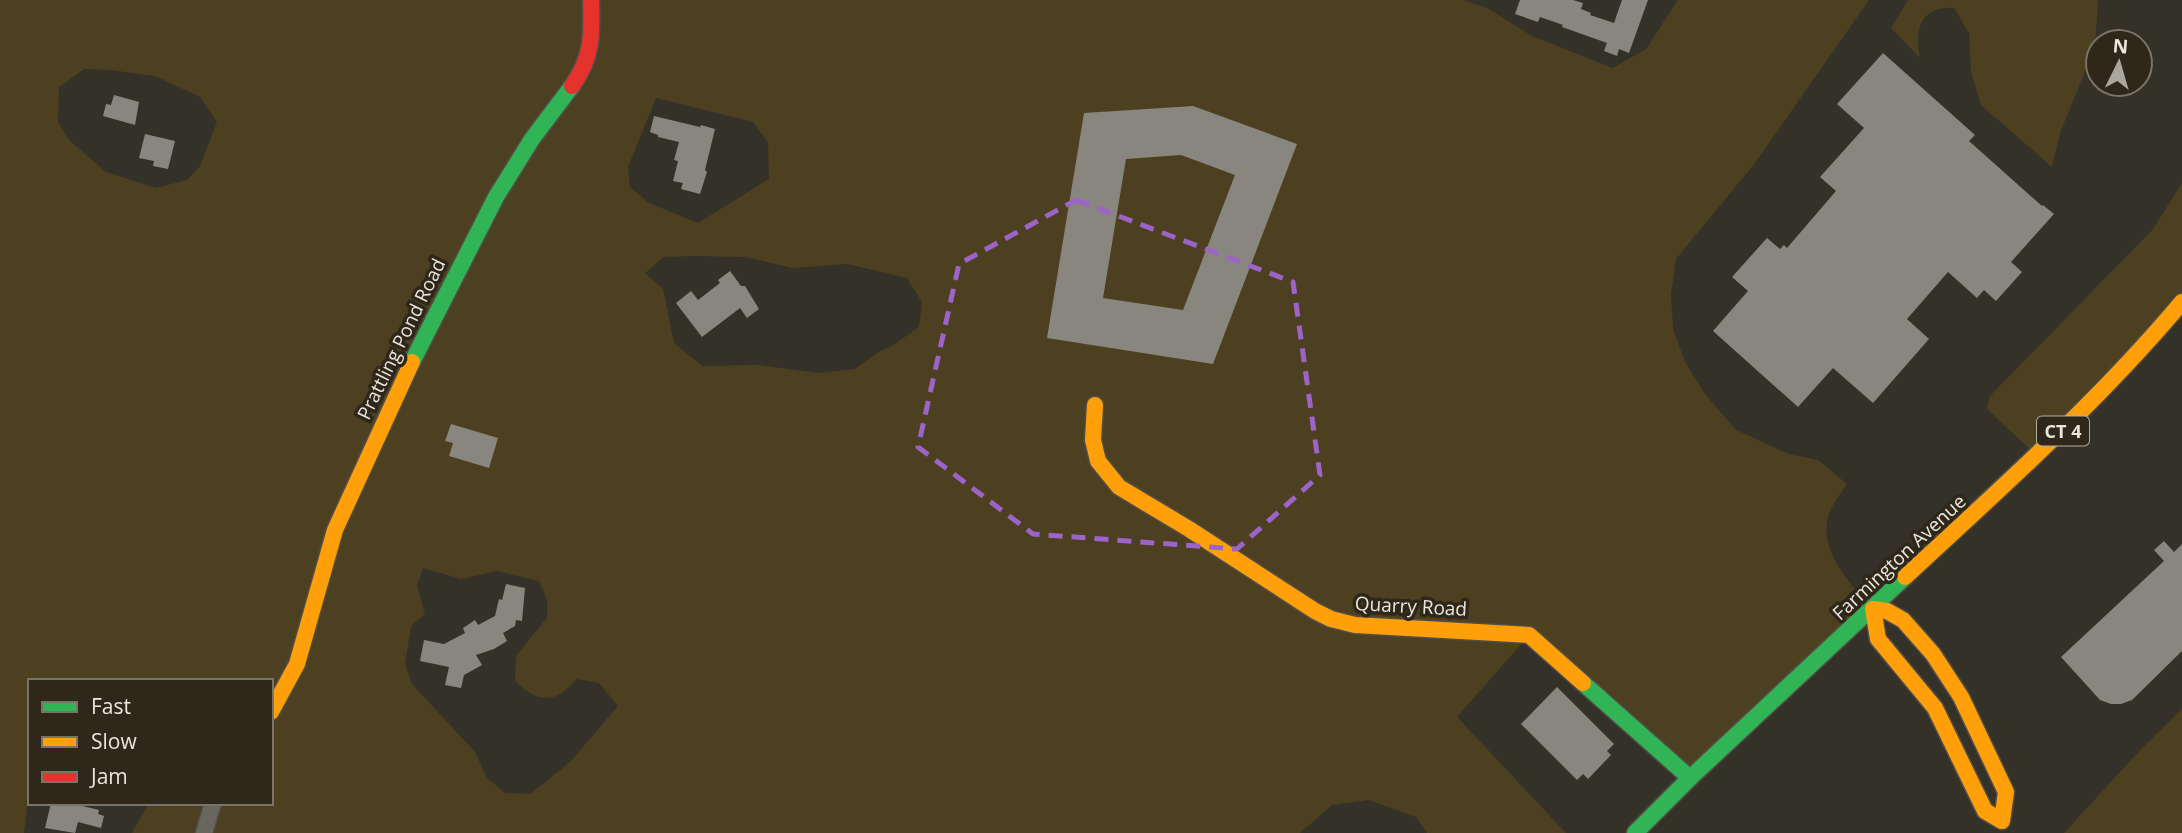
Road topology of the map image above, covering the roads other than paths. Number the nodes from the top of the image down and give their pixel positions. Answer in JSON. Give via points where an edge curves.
{"nodes":[{"id":1,"x":591,"y":0,"type":"edge"},
{"id":2,"x":2182,"y":302,"type":"edge"},
{"id":3,"x":1095,"y":405,"type":"dead end"},
{"id":4,"x":1873,"y":609,"type":"junction"},
{"id":5,"x":273,"y":708,"type":"edge"},
{"id":6,"x":1690,"y":778,"type":"junction"},
{"id":7,"x":212,"y":805,"type":"edge"},
{"id":8,"x":204,"y":833,"type":"edge"},
{"id":9,"x":1635,"y":833,"type":"edge"}],
"edges":[{"from":1,"to":5,"type":"street","name":"Prattling Pond Road","via":[[592,40],[584,69],[496,197],[431,322],[335,530],[297,664]]},
{"from":2,"to":4,"type":"street","name":"Farmington Avenue","number":"CT 4","via":[[2095,400]]},
{"from":3,"to":6,"type":"street","name":"Quarry Road","via":[[1093,440],[1098,461],[1119,486],[1315,611],[1355,625],[1529,635]]},
{"from":4,"to":4,"type":"street","via":[[1878,639],[1935,708],[1985,811],[2002,821],[2006,792],[1961,697],[1933,654],[1903,620]]},
{"from":4,"to":6,"type":"street","name":"Farmington Avenue","number":"CT 4"},
{"from":6,"to":9,"type":"street","name":"Farmington Avenue","number":"CT 4"},
{"from":7,"to":8,"type":"street"}]}
